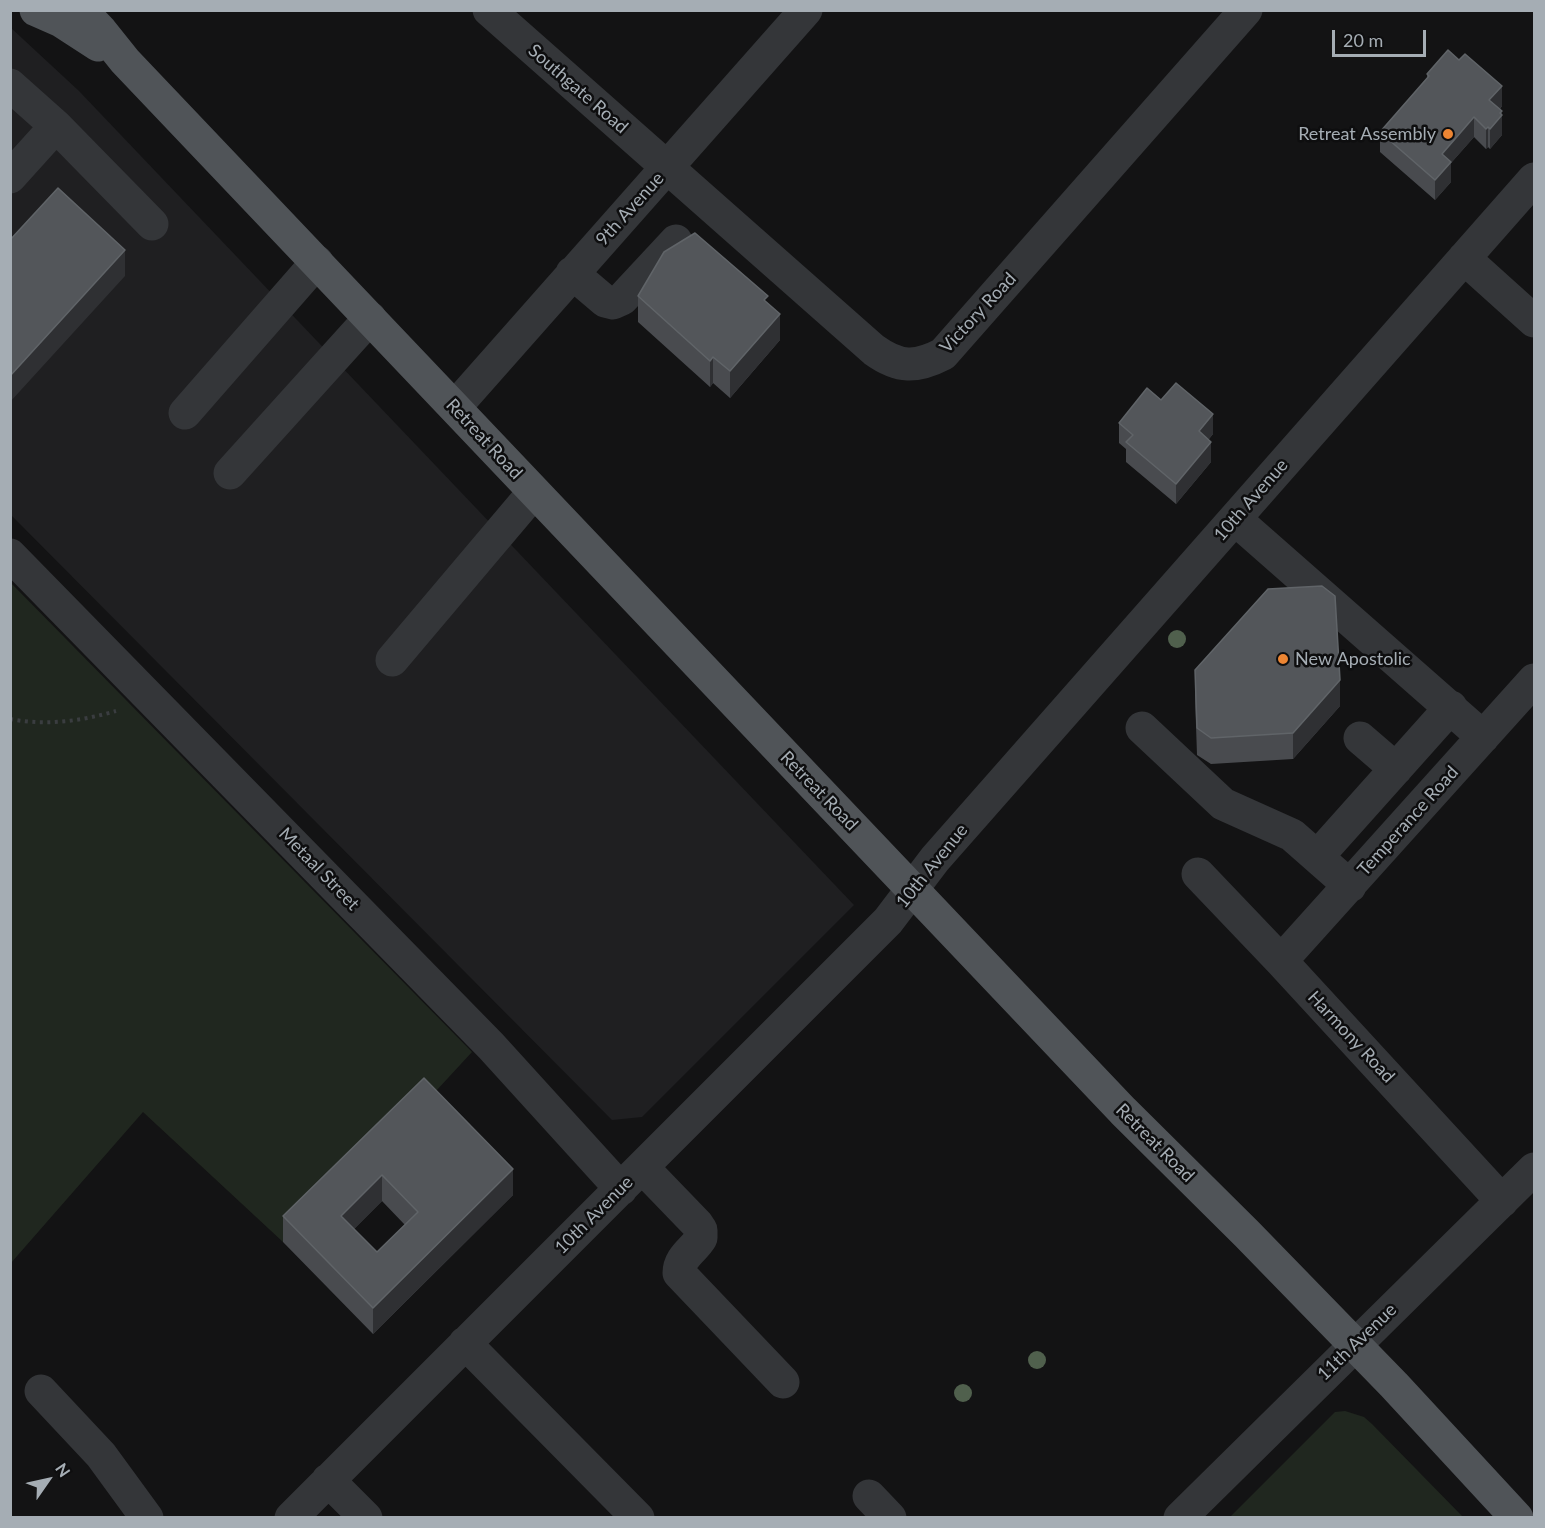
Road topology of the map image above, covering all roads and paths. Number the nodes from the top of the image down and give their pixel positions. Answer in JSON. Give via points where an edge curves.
{"nodes":[{"id":1,"x":36,"y":10,"type":"edge"},
{"id":2,"x":81,"y":10,"type":"edge"},
{"id":3,"x":489,"y":10,"type":"edge"},
{"id":4,"x":806,"y":10,"type":"edge"},
{"id":5,"x":1246,"y":10,"type":"edge"},
{"id":6,"x":125,"y":61,"type":"junction"},
{"id":7,"x":10,"y":85,"type":"edge"},
{"id":8,"x":56,"y":126,"type":"junction"},
{"id":9,"x":667,"y":168,"type":"junction"},
{"id":10,"x":10,"y":177,"type":"edge"},
{"id":11,"x":1534,"y":178,"type":"edge"},
{"id":12,"x":152,"y":224,"type":"dead end"},
{"id":13,"x":676,"y":241,"type":"dead end"},
{"id":14,"x":1464,"y":258,"type":"junction"},
{"id":15,"x":318,"y":262,"type":"junction"},
{"id":16,"x":572,"y":273,"type":"junction"},
{"id":17,"x":370,"y":318,"type":"junction"},
{"id":18,"x":1534,"y":321,"type":"edge"},
{"id":19,"x":454,"y":407,"type":"junction"},
{"id":20,"x":185,"y":413,"type":"dead end"},
{"id":21,"x":230,"y":473,"type":"dead end"},
{"id":22,"x":534,"y":492,"type":"junction"},
{"id":23,"x":1235,"y":519,"type":"junction"},
{"id":24,"x":10,"y":555,"type":"edge"},
{"id":25,"x":392,"y":660,"type":"dead end"},
{"id":26,"x":1534,"y":680,"type":"edge"},
{"id":27,"x":154,"y":700,"type":"junction"},
{"id":28,"x":1451,"y":708,"type":"junction"},
{"id":29,"x":10,"y":719,"type":"edge"},
{"id":30,"x":1142,"y":728,"type":"dead end"},
{"id":31,"x":1483,"y":737,"type":"junction"},
{"id":32,"x":1360,"y":738,"type":"dead end"},
{"id":33,"x":1386,"y":780,"type":"junction"},
{"id":34,"x":1408,"y":821,"type":"junction"},
{"id":35,"x":1317,"y":857,"type":"junction"},
{"id":36,"x":1198,"y":874,"type":"dead end"},
{"id":37,"x":1350,"y":886,"type":"junction"},
{"id":38,"x":912,"y":889,"type":"junction"},
{"id":39,"x":1281,"y":961,"type":"junction"},
{"id":40,"x":1534,"y":1169,"type":"edge"},
{"id":41,"x":632,"y":1178,"type":"junction"},
{"id":42,"x":1502,"y":1201,"type":"junction"},
{"id":43,"x":465,"y":1343,"type":"junction"},
{"id":44,"x":1355,"y":1345,"type":"junction"},
{"id":45,"x":783,"y":1382,"type":"dead end"},
{"id":46,"x":41,"y":1391,"type":"dead end"},
{"id":47,"x":328,"y":1480,"type":"junction"},
{"id":48,"x":147,"y":1518,"type":"edge"},
{"id":49,"x":291,"y":1518,"type":"edge"},
{"id":50,"x":366,"y":1518,"type":"edge"},
{"id":51,"x":638,"y":1518,"type":"edge"},
{"id":52,"x":1180,"y":1518,"type":"edge"},
{"id":53,"x":1517,"y":1518,"type":"edge"}],
"edges":[{"from":1,"to":6,"type":"main road","name":"Retreat Road"},
{"from":2,"to":6,"type":"main road","name":"Retreat Road"},
{"from":3,"to":9,"type":"street","name":"Southgate Road"},
{"from":4,"to":9,"type":"street","name":"9th Avenue"},
{"from":5,"to":9,"type":"street","name":"Victory Road","via":[[953,343],[928,362],[899,364],[880,354]]},
{"from":6,"to":15,"type":"main road","name":"Retreat Road"},
{"from":7,"to":8,"type":"street"},
{"from":8,"to":10,"type":"street"},
{"from":8,"to":12,"type":"street"},
{"from":9,"to":16,"type":"street","name":"9th Avenue"},
{"from":11,"to":14,"type":"street","name":"10th Avenue"},
{"from":13,"to":16,"type":"street","via":[[622,299],[613,303],[605,301]]},
{"from":14,"to":18,"type":"street"},
{"from":14,"to":23,"type":"street","name":"10th Avenue"},
{"from":15,"to":17,"type":"main road","name":"Retreat Road"},
{"from":15,"to":20,"type":"street"},
{"from":16,"to":19,"type":"street","name":"9th Avenue"},
{"from":17,"to":19,"type":"main road","name":"Retreat Road"},
{"from":17,"to":21,"type":"street"},
{"from":19,"to":22,"type":"main road","name":"Retreat Road"},
{"from":22,"to":25,"type":"street"},
{"from":22,"to":38,"type":"main road","name":"Retreat Road"},
{"from":23,"to":28,"type":"street"},
{"from":23,"to":38,"type":"street","name":"10th Avenue"},
{"from":24,"to":27,"type":"street","name":"Metaal Street"},
{"from":26,"to":31,"type":"street","name":"Temperance Road"},
{"from":27,"to":29,"type":"path","via":[[78,721]]},
{"from":27,"to":41,"type":"street","name":"Metaal Street","via":[[483,1037]]},
{"from":28,"to":31,"type":"street"},
{"from":28,"to":33,"type":"street"},
{"from":30,"to":35,"type":"street","via":[[1223,804],[1286,831]]},
{"from":31,"to":34,"type":"street","name":"Temperance Road"},
{"from":32,"to":33,"type":"street"},
{"from":33,"to":34,"type":"street"},
{"from":33,"to":35,"type":"street"},
{"from":34,"to":37,"type":"street","name":"Temperance Road"},
{"from":35,"to":37,"type":"street"},
{"from":36,"to":39,"type":"street","name":"Harmony Road"},
{"from":37,"to":39,"type":"street","name":"Temperance Road"},
{"from":38,"to":41,"type":"street","name":"10th Avenue","via":[[888,921]]},
{"from":38,"to":44,"type":"main road","name":"Retreat Road","via":[[1123,1112]]},
{"from":39,"to":42,"type":"street","name":"Harmony Road"},
{"from":40,"to":42,"type":"street","name":"11th Avenue"},
{"from":41,"to":43,"type":"street","name":"10th Avenue"},
{"from":41,"to":45,"type":"street","name":"Metaal Street","via":[[697,1224],[701,1238],[679,1265],[679,1273]]},
{"from":42,"to":44,"type":"street","name":"11th Avenue"},
{"from":43,"to":47,"type":"street","name":"10th Avenue"},
{"from":43,"to":51,"type":"street"},
{"from":44,"to":52,"type":"street","name":"11th Avenue"},
{"from":44,"to":53,"type":"main road","name":"Retreat Road"},
{"from":46,"to":48,"type":"street","via":[[101,1455]]},
{"from":47,"to":49,"type":"street","name":"10th Avenue"},
{"from":47,"to":50,"type":"street"}]}
